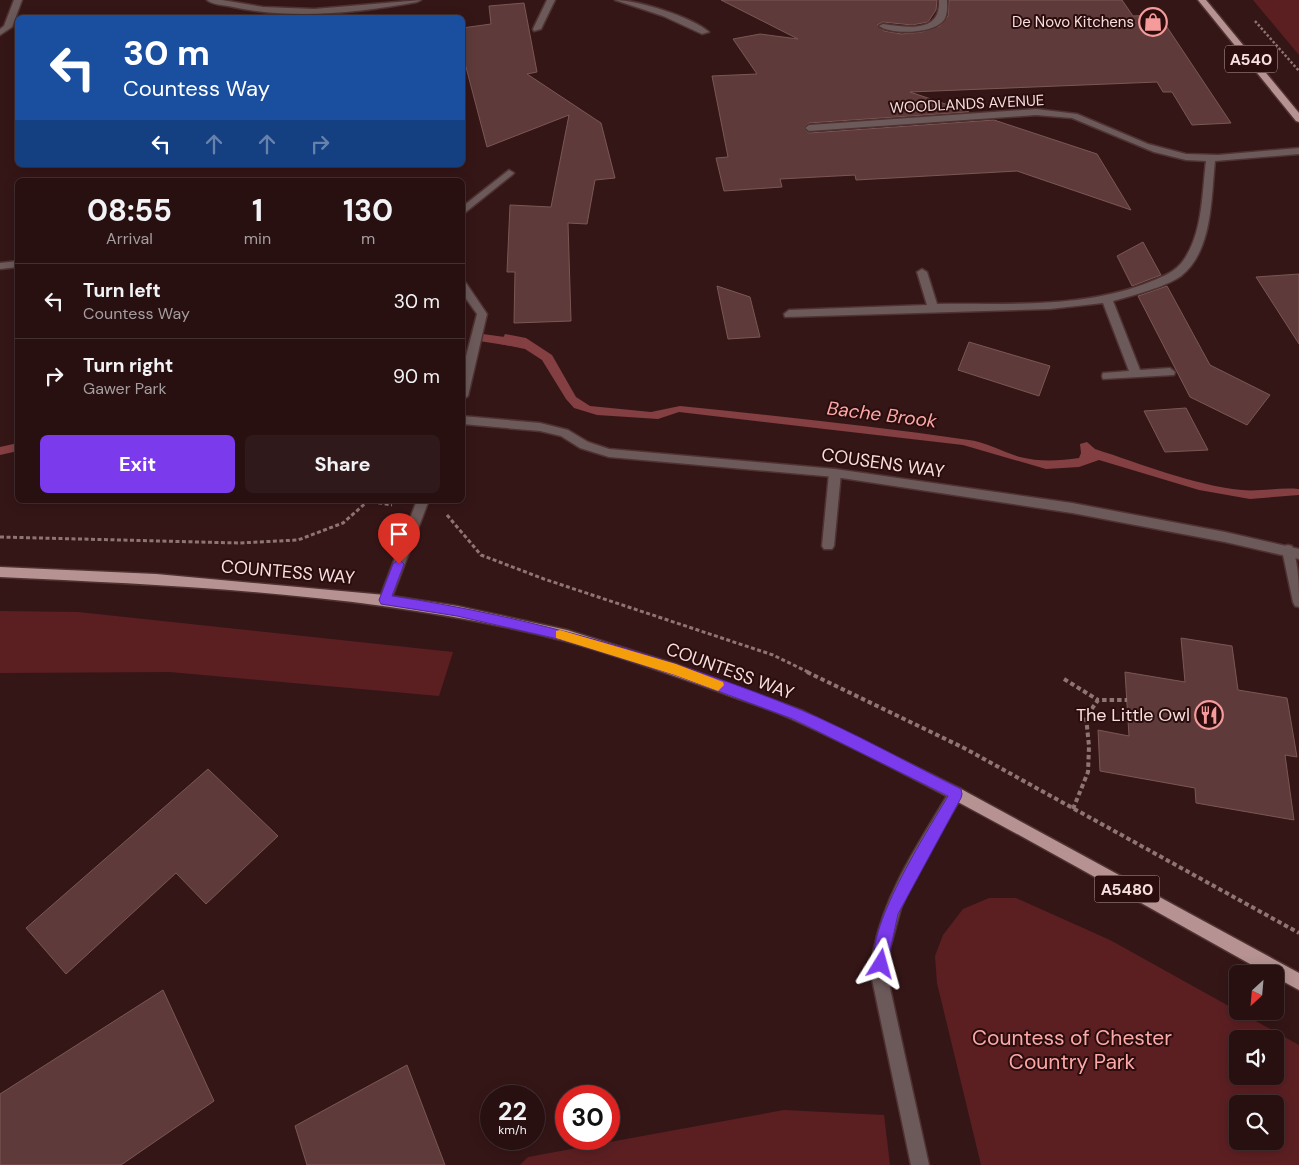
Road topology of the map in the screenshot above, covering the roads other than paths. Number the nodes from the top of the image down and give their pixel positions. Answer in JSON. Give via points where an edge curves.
{"nodes":[{"id":1,"x":18,"y":0,"type":"edge"},
{"id":2,"x":211,"y":0,"type":"edge"},
{"id":3,"x":417,"y":0,"type":"edge"},
{"id":4,"x":551,"y":0,"type":"edge"},
{"id":5,"x":619,"y":0,"type":"edge"},
{"id":6,"x":943,"y":0,"type":"edge"},
{"id":7,"x":1202,"y":0,"type":"edge"},
{"id":8,"x":882,"y":26,"type":"dead end"},
{"id":9,"x":537,"y":29,"type":"dead end"},
{"id":10,"x":705,"y":32,"type":"dead end"},
{"id":11,"x":0,"y":33,"type":"edge"},
{"id":12,"x":1299,"y":119,"type":"edge"},
{"id":13,"x":809,"y":128,"type":"dead end"},
{"id":14,"x":1299,"y":151,"type":"edge"},
{"id":15,"x":1211,"y":158,"type":"junction"},
{"id":16,"x":509,"y":173,"type":"dead end"},
{"id":17,"x":465,"y":210,"type":"edge"},
{"id":18,"x":15,"y":264,"type":"edge"},
{"id":19,"x":0,"y":266,"type":"edge"},
{"id":20,"x":922,"y":272,"type":"dead end"},
{"id":21,"x":465,"y":289,"type":"edge"},
{"id":22,"x":1108,"y":299,"type":"junction"},
{"id":23,"x":933,"y":308,"type":"junction"},
{"id":24,"x":789,"y":314,"type":"dead end"},
{"id":25,"x":465,"y":372,"type":"edge"},
{"id":26,"x":1170,"y":372,"type":"dead end"},
{"id":27,"x":1136,"y":374,"type":"junction"},
{"id":28,"x":1107,"y":376,"type":"dead end"},
{"id":29,"x":465,"y":420,"type":"edge"},
{"id":30,"x":835,"y":473,"type":"junction"},
{"id":31,"x":422,"y":503,"type":"edge"},
{"id":32,"x":828,"y":546,"type":"dead end"},
{"id":33,"x":1294,"y":552,"type":"edge"},
{"id":34,"x":0,"y":572,"type":"edge"},
{"id":35,"x":385,"y":600,"type":"junction"},
{"id":36,"x":1299,"y":602,"type":"edge"},
{"id":37,"x":956,"y":794,"type":"junction"},
{"id":38,"x":1299,"y":982,"type":"edge"},
{"id":39,"x":920,"y":1165,"type":"edge"}],
"edges":[{"from":1,"to":11,"type":"street","via":[[8,27]]},
{"from":2,"to":3,"type":"street","via":[[234,6],[307,13],[371,9]]},
{"from":4,"to":9,"type":"street"},
{"from":5,"to":10,"type":"street","via":[[666,14]]},
{"from":6,"to":8,"type":"street","via":[[945,13],[932,25],[908,28]]},
{"from":7,"to":12,"type":"main road","number":"A540"},
{"from":13,"to":15,"type":"street","name":"WOODLANDS AVENUE","via":[[1056,113],[1074,116],[1136,144],[1171,154]]},
{"from":14,"to":15,"type":"street","name":"WOODLANDS AVENUE"},
{"from":15,"to":22,"type":"street","via":[[1195,250],[1178,273],[1143,290]]},
{"from":16,"to":17,"type":"street"},
{"from":18,"to":19,"type":"street"},
{"from":20,"to":23,"type":"street"},
{"from":21,"to":25,"type":"street","via":[[482,314]]},
{"from":22,"to":23,"type":"street","via":[[1018,308]]},
{"from":22,"to":27,"type":"street"},
{"from":23,"to":24,"type":"street"},
{"from":26,"to":27,"type":"street"},
{"from":27,"to":28,"type":"street"},
{"from":29,"to":30,"type":"street","name":"COUSENS WAY","via":[[540,427],[564,433],[584,445],[609,453]]},
{"from":30,"to":32,"type":"street"},
{"from":30,"to":33,"type":"street","name":"COUSENS WAY","via":[[1072,508]]},
{"from":31,"to":35,"type":"street"},
{"from":33,"to":36,"type":"street"},
{"from":34,"to":35,"type":"main road","name":"COUNTESS WAY","number":"A5480","via":[[156,579]]},
{"from":35,"to":37,"type":"main road","name":"COUNTESS WAY","number":"A5480","via":[[457,611],[567,636],[676,670],[798,715]]},
{"from":37,"to":38,"type":"main road","name":"COUNTESS WAY","number":"A5480","via":[[1239,952]]},
{"from":37,"to":39,"type":"street","via":[[891,913],[882,949],[880,979]]}]}
